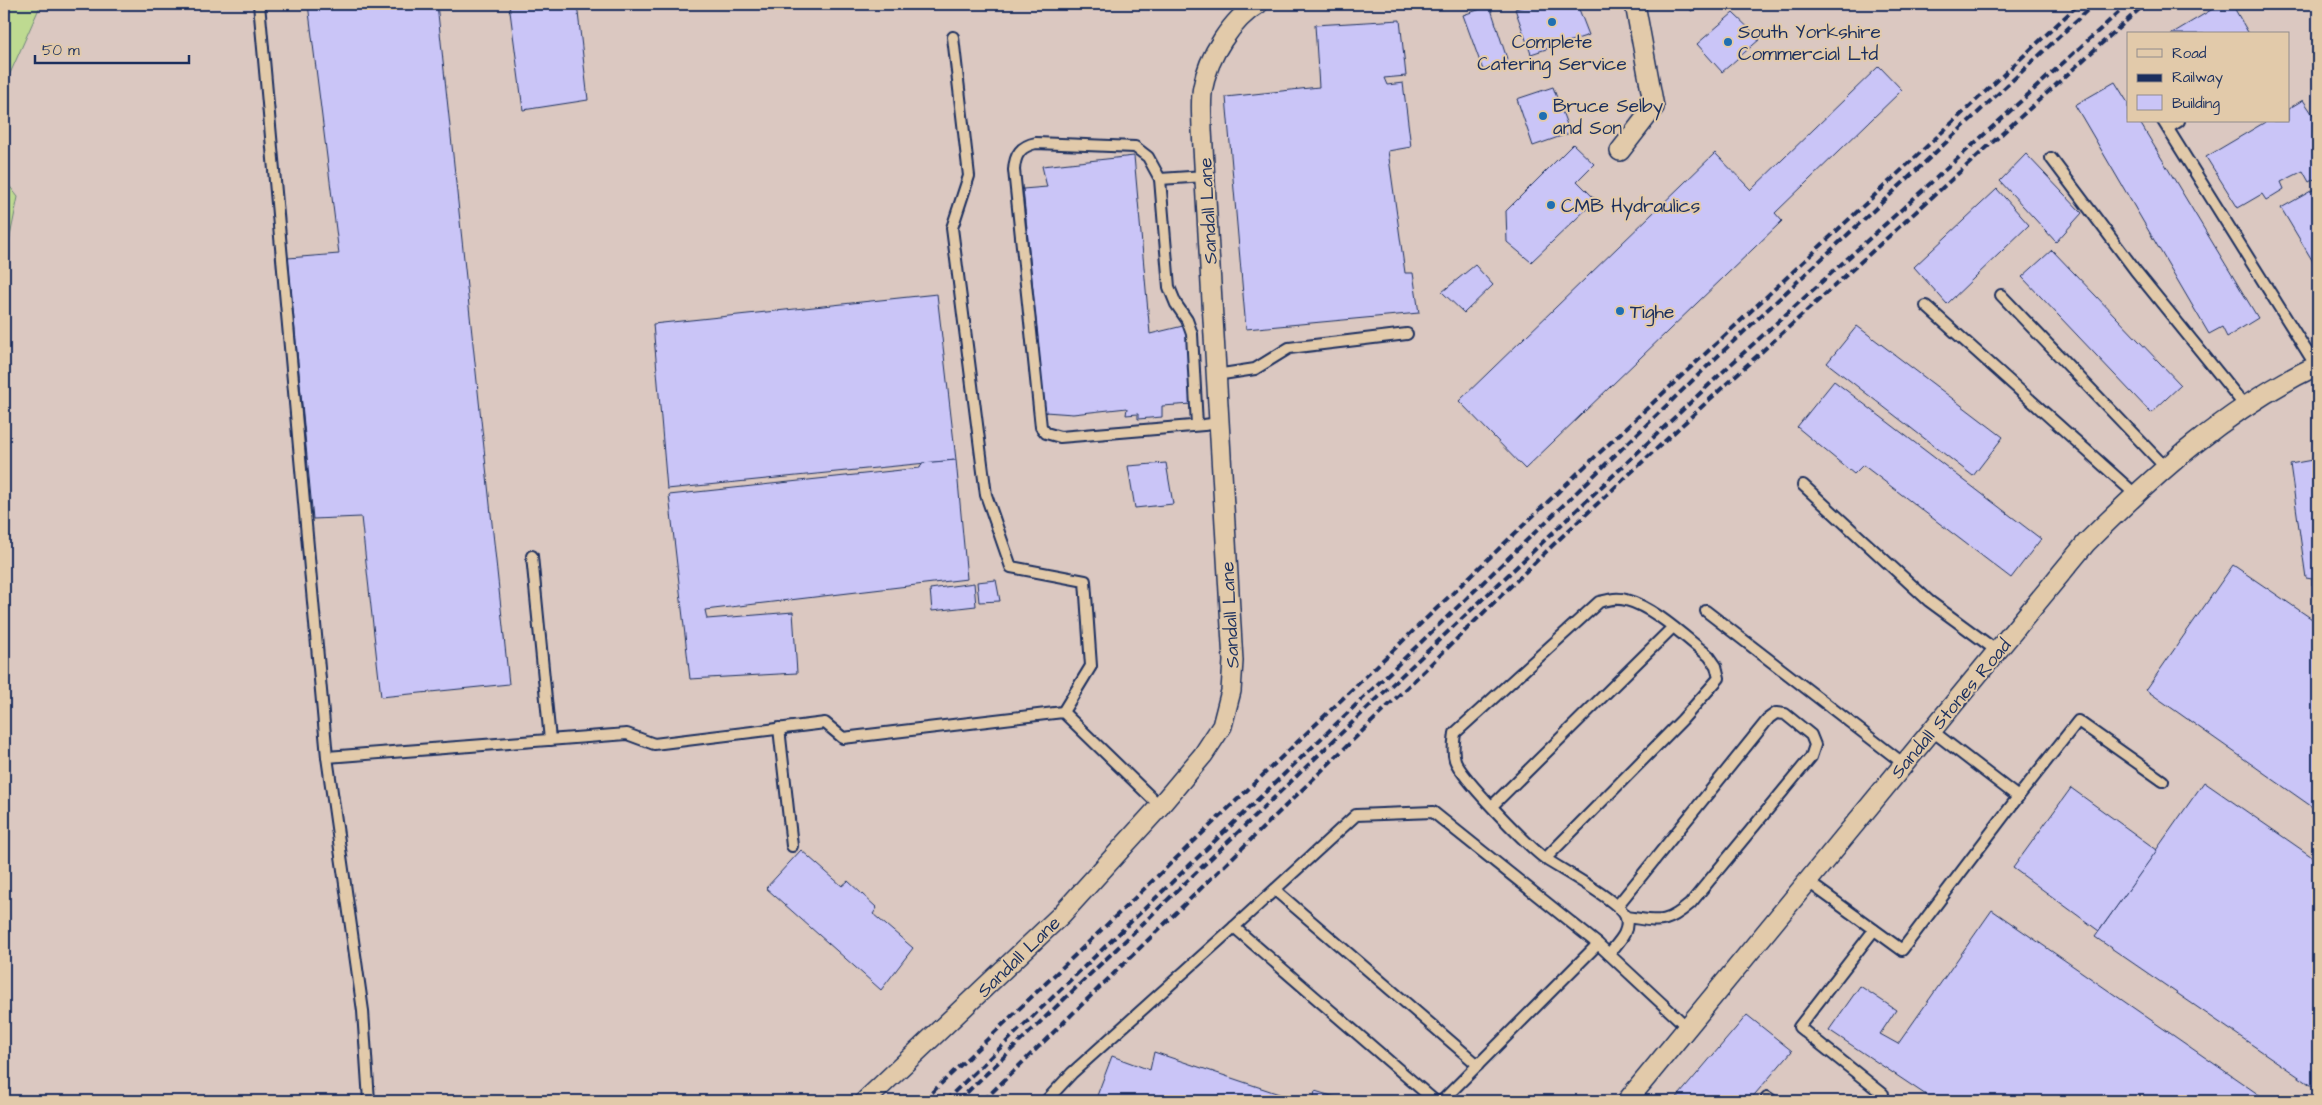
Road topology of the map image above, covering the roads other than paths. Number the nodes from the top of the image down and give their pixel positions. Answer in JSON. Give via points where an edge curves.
{"nodes":[{"id":1,"x":259,"y":4,"type":"edge"},
{"id":2,"x":1635,"y":4,"type":"edge"},
{"id":3,"x":1247,"y":6,"type":"edge"},
{"id":4,"x":953,"y":37,"type":"dead end"},
{"id":5,"x":2165,"y":125,"type":"edge"},
{"id":6,"x":1620,"y":151,"type":"dead end"},
{"id":7,"x":2051,"y":158,"type":"dead end"},
{"id":8,"x":1205,"y":176,"type":"junction"},
{"id":9,"x":1160,"y":179,"type":"junction"},
{"id":10,"x":2001,"y":295,"type":"dead end"},
{"id":11,"x":1926,"y":306,"type":"dead end"},
{"id":12,"x":1407,"y":334,"type":"dead end"},
{"id":13,"x":2317,"y":366,"type":"edge"},
{"id":14,"x":1216,"y":375,"type":"junction"},
{"id":15,"x":2245,"y":406,"type":"junction"},
{"id":16,"x":1219,"y":423,"type":"junction"},
{"id":17,"x":1197,"y":425,"type":"junction"},
{"id":18,"x":2166,"y":468,"type":"junction"},
{"id":19,"x":1803,"y":485,"type":"dead end"},
{"id":20,"x":2135,"y":494,"type":"junction"},
{"id":21,"x":532,"y":556,"type":"dead end"},
{"id":22,"x":1706,"y":611,"type":"dead end"},
{"id":23,"x":1672,"y":628,"type":"junction"},
{"id":24,"x":1997,"y":651,"type":"junction"},
{"id":25,"x":1063,"y":712,"type":"junction"},
{"id":26,"x":779,"y":728,"type":"junction"},
{"id":27,"x":1931,"y":730,"type":"junction"},
{"id":28,"x":550,"y":740,"type":"junction"},
{"id":29,"x":327,"y":757,"type":"junction"},
{"id":30,"x":1904,"y":764,"type":"junction"},
{"id":31,"x":2163,"y":781,"type":"dead end"},
{"id":32,"x":2018,"y":798,"type":"junction"},
{"id":33,"x":1160,"y":806,"type":"junction"},
{"id":34,"x":1492,"y":806,"type":"junction"},
{"id":35,"x":792,"y":846,"type":"dead end"},
{"id":36,"x":1546,"y":858,"type":"junction"},
{"id":37,"x":1807,"y":881,"type":"junction"},
{"id":38,"x":1275,"y":890,"type":"junction"},
{"id":39,"x":1618,"y":906,"type":"junction"},
{"id":40,"x":1626,"y":917,"type":"junction"},
{"id":41,"x":1234,"y":927,"type":"junction"},
{"id":42,"x":1874,"y":930,"type":"junction"},
{"id":43,"x":1598,"y":944,"type":"junction"},
{"id":44,"x":1608,"y":954,"type":"junction"},
{"id":45,"x":1687,"y":1027,"type":"junction"},
{"id":46,"x":1478,"y":1065,"type":"junction"},
{"id":47,"x":1883,"y":1094,"type":"dead end"},
{"id":48,"x":369,"y":1101,"type":"edge"},
{"id":49,"x":865,"y":1101,"type":"edge"},
{"id":50,"x":1046,"y":1101,"type":"edge"},
{"id":51,"x":1435,"y":1101,"type":"edge"},
{"id":52,"x":1442,"y":1101,"type":"edge"},
{"id":53,"x":1627,"y":1101,"type":"edge"}],
"edges":[{"from":1,"to":29,"type":"lane"},
{"from":2,"to":6,"type":"street","via":[[1654,107]]},
{"from":3,"to":8,"type":"street","name":"Sandall Lane","via":[[1214,53],[1202,88]]},
{"from":4,"to":25,"type":"lane","via":[[969,176],[952,228],[986,496],[1011,567],[1085,581],[1091,666]]},
{"from":5,"to":13,"type":"lane"},
{"from":7,"to":15,"type":"lane","via":[[2135,270]]},
{"from":8,"to":9,"type":"lane"},
{"from":8,"to":14,"type":"street","name":"Sandall Lane"},
{"from":9,"to":17,"type":"lane","via":[[1169,287],[1192,334]]},
{"from":9,"to":17,"type":"lane","via":[[1148,157],[1135,147],[1036,142],[1018,154],[1014,170],[1039,418],[1046,433],[1060,437]]},
{"from":10,"to":18,"type":"lane"},
{"from":11,"to":20,"type":"lane"},
{"from":12,"to":14,"type":"lane","via":[[1288,348],[1255,370]]},
{"from":13,"to":15,"type":"street","name":"Sandall Stones Road"},
{"from":14,"to":16,"type":"street","name":"Sandall Lane"},
{"from":15,"to":18,"type":"street","name":"Sandall Stones Road"},
{"from":16,"to":17,"type":"lane"},
{"from":16,"to":33,"type":"street","name":"Sandall Lane","via":[[1231,691],[1222,726],[1203,755]]},
{"from":18,"to":20,"type":"street","name":"Sandall Stones Road"},
{"from":19,"to":24,"type":"lane","via":[[1929,601]]},
{"from":20,"to":24,"type":"street","name":"Sandall Stones Road","via":[[2086,543]]},
{"from":21,"to":28,"type":"lane"},
{"from":22,"to":30,"type":"lane"},
{"from":23,"to":34,"type":"lane"},
{"from":23,"to":34,"type":"lane","via":[[1645,607],[1612,598],[1599,602],[1455,733],[1456,761],[1466,780]]},
{"from":23,"to":36,"type":"lane","via":[[1709,656],[1719,678]]},
{"from":24,"to":27,"type":"street","name":"Sandall Stones Road"},
{"from":25,"to":26,"type":"lane","via":[[843,738],[825,723]]},
{"from":25,"to":33,"type":"lane"},
{"from":26,"to":28,"type":"lane","via":[[654,744],[627,734]]},
{"from":26,"to":35,"type":"lane"},
{"from":27,"to":30,"type":"street","name":"Sandall Stones Road"},
{"from":27,"to":32,"type":"lane"},
{"from":28,"to":29,"type":"lane"},
{"from":29,"to":48,"type":"lane","via":[[363,1011]]},
{"from":30,"to":37,"type":"street","name":"Sandall Stones Road"},
{"from":31,"to":32,"type":"lane","via":[[2078,721]]},
{"from":32,"to":42,"type":"lane","via":[[1902,950]]},
{"from":33,"to":49,"type":"street","name":"Sandall Lane","via":[[1061,915]]},
{"from":34,"to":36,"type":"lane"},
{"from":36,"to":39,"type":"lane"},
{"from":37,"to":42,"type":"lane"},
{"from":37,"to":45,"type":"street","name":"Sandall Stones Road"},
{"from":38,"to":41,"type":"lane"},
{"from":38,"to":43,"type":"lane","via":[[1356,815],[1433,812]]},
{"from":38,"to":46,"type":"lane"},
{"from":39,"to":40,"type":"lane"},
{"from":39,"to":40,"type":"lane","via":[[1769,718],[1776,713],[1785,714],[1812,735],[1815,745],[1811,757],[1690,904],[1674,918],[1660,921]]},
{"from":40,"to":44,"type":"lane","via":[[1625,934]]},
{"from":41,"to":50,"type":"lane","via":[[1072,1073]]},
{"from":41,"to":51,"type":"lane"},
{"from":42,"to":47,"type":"lane","via":[[1799,1027]]},
{"from":43,"to":44,"type":"lane"},
{"from":43,"to":46,"type":"lane"},
{"from":44,"to":45,"type":"lane"},
{"from":45,"to":53,"type":"street","name":"Sandall Stones Road"},
{"from":46,"to":52,"type":"lane"}]}
